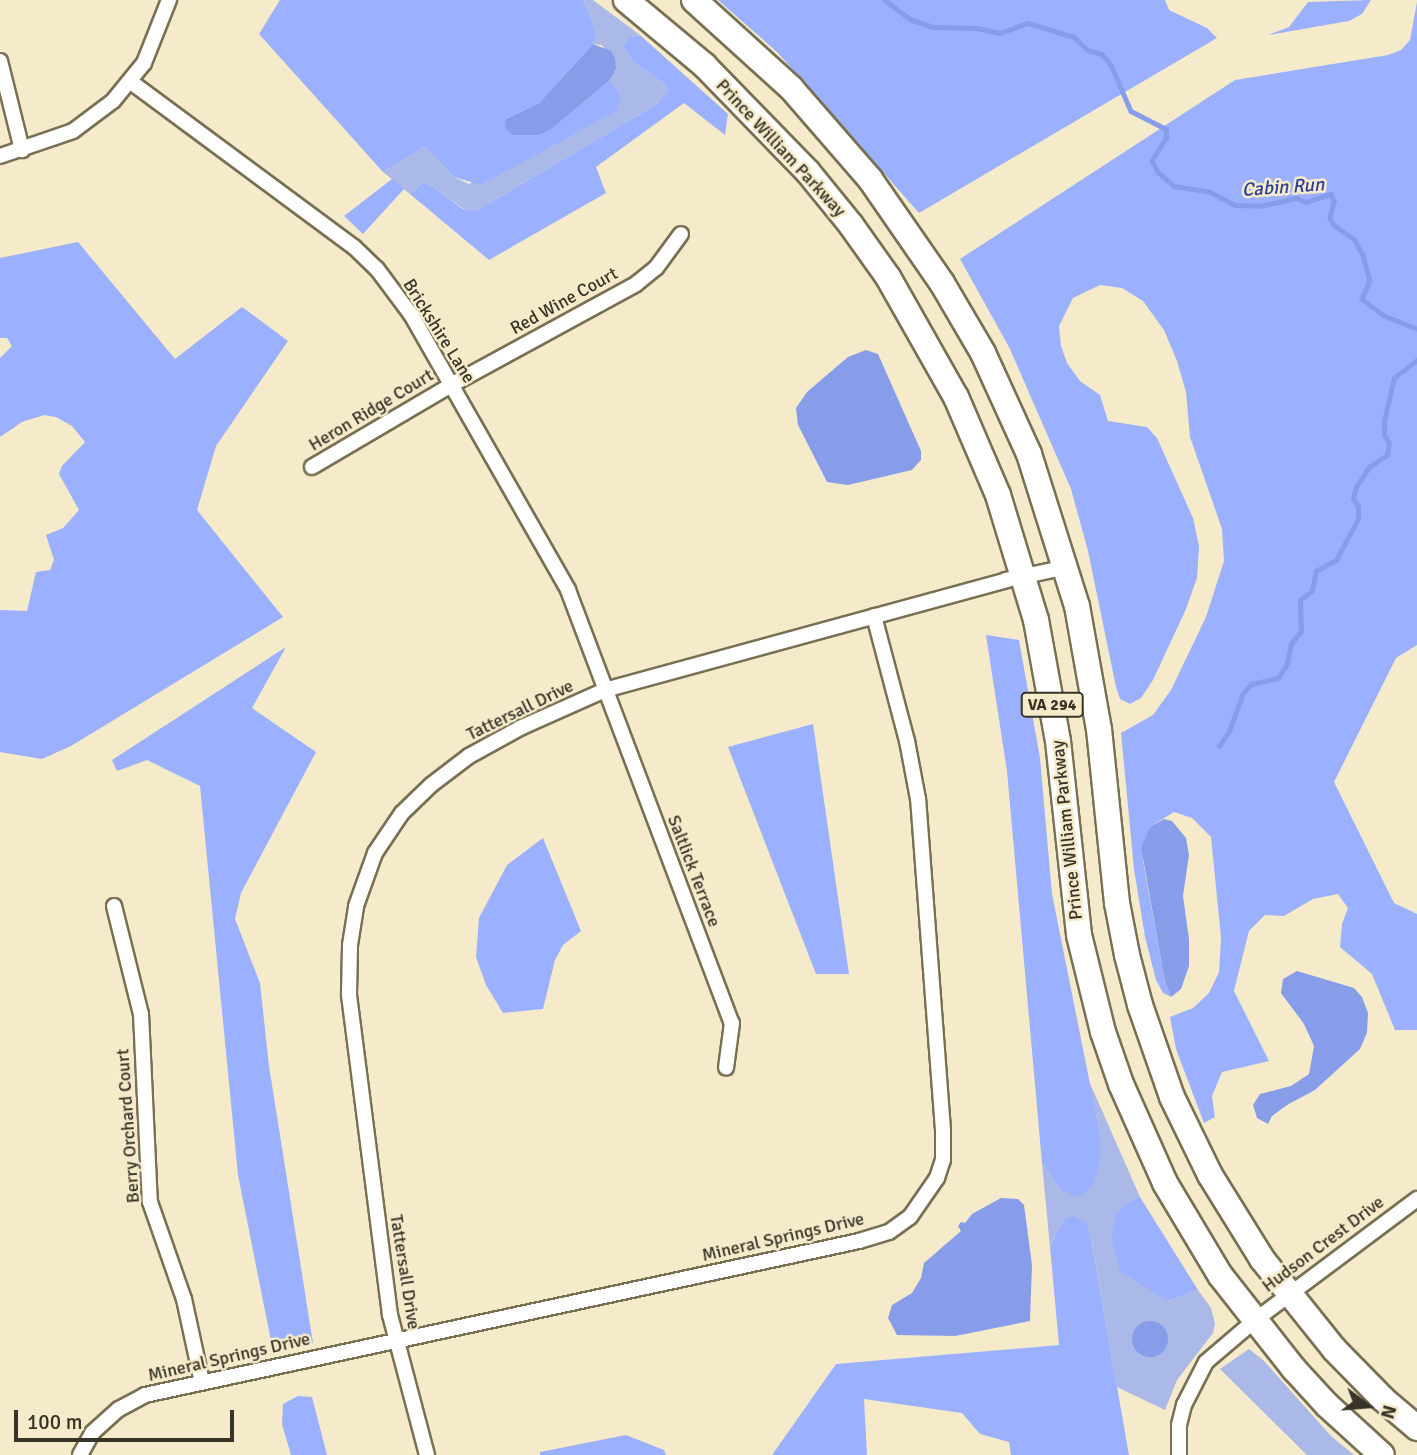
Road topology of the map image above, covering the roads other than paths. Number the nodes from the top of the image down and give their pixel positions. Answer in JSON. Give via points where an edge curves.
{"nodes":[{"id":1,"x":169,"y":0,"type":"edge"},
{"id":2,"x":626,"y":0,"type":"edge"},
{"id":3,"x":694,"y":0,"type":"edge"},
{"id":4,"x":0,"y":61,"type":"edge"},
{"id":5,"x":131,"y":82,"type":"junction"},
{"id":6,"x":22,"y":150,"type":"junction"},
{"id":7,"x":0,"y":156,"type":"edge"},
{"id":8,"x":681,"y":234,"type":"dead end"},
{"id":9,"x":451,"y":385,"type":"junction"},
{"id":10,"x":312,"y":467,"type":"dead end"},
{"id":11,"x":1067,"y":566,"type":"junction"},
{"id":12,"x":1024,"y":576,"type":"junction"},
{"id":13,"x":874,"y":616,"type":"junction"},
{"id":14,"x":605,"y":691,"type":"junction"},
{"id":15,"x":114,"y":906,"type":"dead end"},
{"id":16,"x":726,"y":1068,"type":"dead end"},
{"id":17,"x":1417,"y":1199,"type":"edge"},
{"id":18,"x":1288,"y":1295,"type":"junction"},
{"id":19,"x":1254,"y":1321,"type":"junction"},
{"id":20,"x":396,"y":1340,"type":"junction"},
{"id":21,"x":202,"y":1382,"type":"junction"},
{"id":22,"x":1417,"y":1428,"type":"edge"},
{"id":23,"x":80,"y":1455,"type":"edge"},
{"id":24,"x":426,"y":1455,"type":"edge"},
{"id":25,"x":1179,"y":1455,"type":"edge"},
{"id":26,"x":1382,"y":1455,"type":"edge"}],
"edges":[{"from":1,"to":5,"type":"street","via":[[153,45]]},
{"from":2,"to":12,"type":"highway","name":"Prince William Parkway","number":"VA 294","via":[[704,65],[762,122],[851,225],[888,277],[976,440]]},
{"from":3,"to":11,"type":"highway","number":"VA 294","via":[[791,88],[863,170],[910,234],[1008,403]]},
{"from":4,"to":6,"type":"street"},
{"from":5,"to":6,"type":"street","via":[[95,117],[73,131]]},
{"from":5,"to":9,"type":"street","name":"Brickshire Lane","via":[[323,223],[377,269],[412,316]]},
{"from":6,"to":7,"type":"street"},
{"from":8,"to":9,"type":"street","name":"Red Wine Court","via":[[656,268],[636,284]]},
{"from":9,"to":10,"type":"street","name":"Heron Ridge Court"},
{"from":9,"to":14,"type":"street","name":"Brickshire Lane","via":[[568,590]]},
{"from":11,"to":12,"type":"street","name":"Tattersall Drive"},
{"from":11,"to":18,"type":"highway","number":"VA 294","via":[[1089,662],[1117,904],[1140,1005],[1172,1097],[1195,1146],[1237,1223]]},
{"from":12,"to":13,"type":"street","name":"Tattersall Drive"},
{"from":12,"to":19,"type":"highway","name":"Prince William Parkway","number":"VA 294","via":[[1052,704],[1079,935],[1103,1032],[1165,1183],[1220,1275]]},
{"from":13,"to":14,"type":"street","name":"Tattersall Drive"},
{"from":13,"to":20,"type":"street","name":"Mineral Springs Drive","via":[[918,799],[943,1130],[943,1160],[925,1199],[889,1232],[859,1241]]},
{"from":14,"to":16,"type":"street","name":"Saltlick Terrace","via":[[732,1023]]},
{"from":14,"to":20,"type":"street","name":"Tattersall Drive","via":[[512,732],[431,785],[402,813],[376,853],[356,906],[350,945],[353,1042]]},
{"from":15,"to":21,"type":"street","name":"Berry Orchard Court","via":[[141,1014],[150,1202],[184,1299]]},
{"from":17,"to":18,"type":"street","name":"Hudson Crest Drive"},
{"from":18,"to":19,"type":"street","name":"Hudson Crest Drive"},
{"from":18,"to":22,"type":"highway","number":"VA 294","via":[[1344,1359]]},
{"from":19,"to":25,"type":"street","name":"Hudson Crest Drive","via":[[1221,1347],[1194,1380],[1179,1425]]},
{"from":19,"to":26,"type":"highway","name":"Prince William Parkway","number":"VA 294","via":[[1327,1405]]},
{"from":20,"to":21,"type":"street","name":"Mineral Springs Drive"},
{"from":20,"to":24,"type":"street","name":"Tattersall Drive"},
{"from":21,"to":23,"type":"street","name":"Mineral Springs Drive","via":[[145,1395],[119,1409],[92,1433]]}]}
